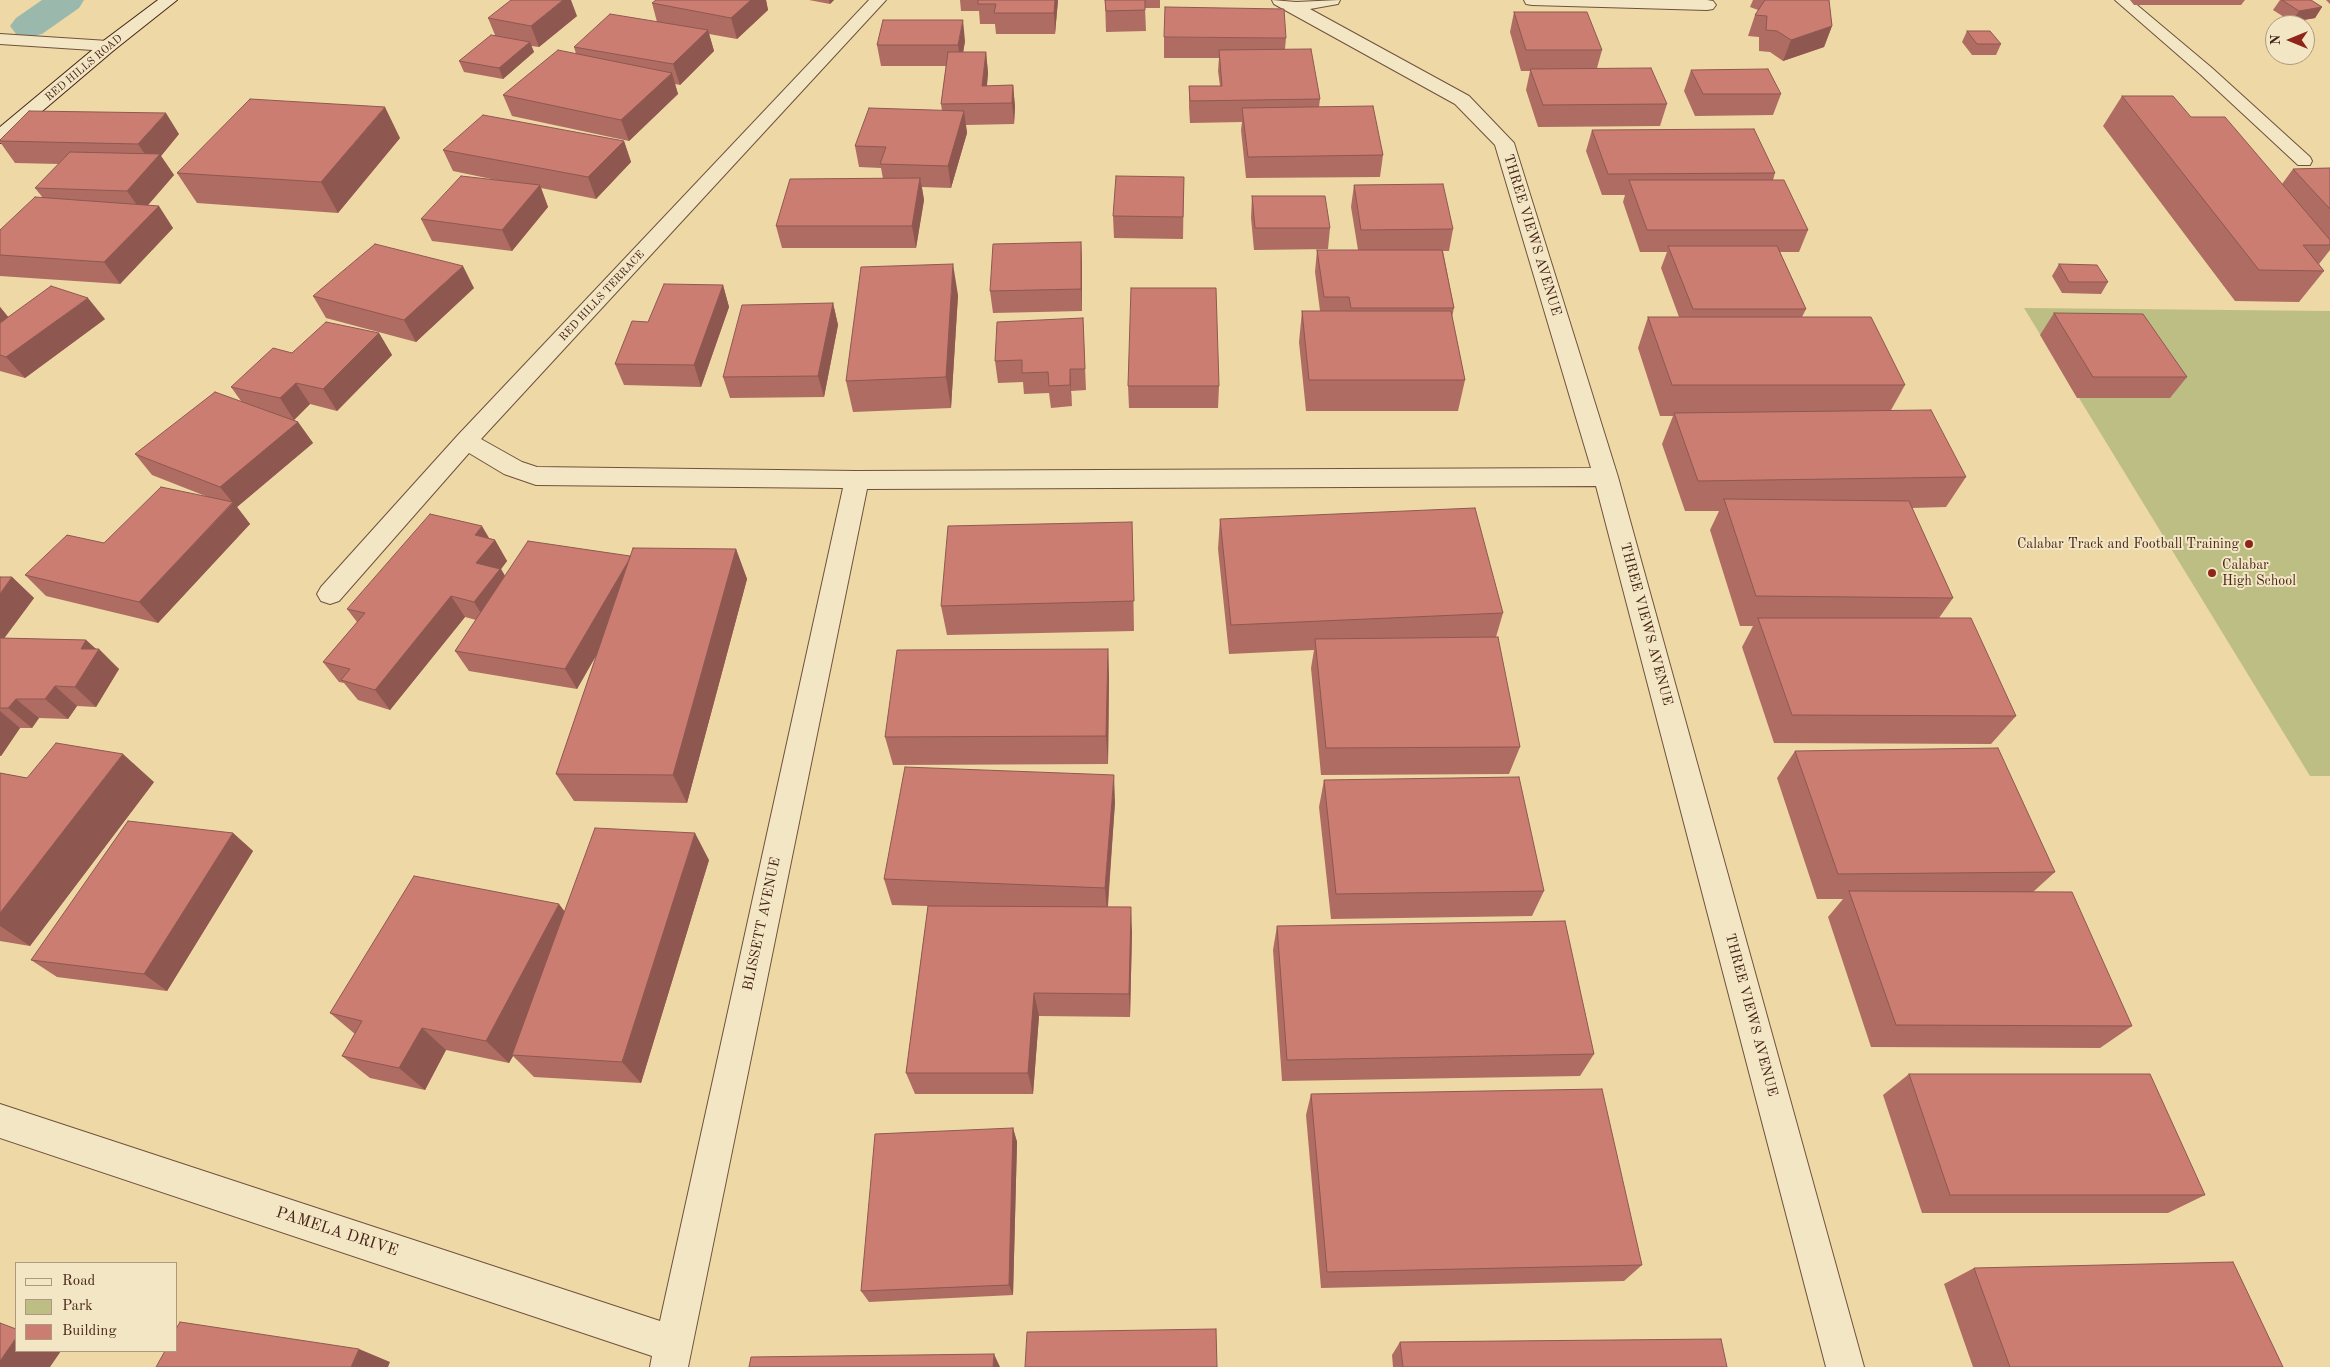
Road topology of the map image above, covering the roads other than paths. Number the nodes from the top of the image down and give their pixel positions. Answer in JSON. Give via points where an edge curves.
{"nodes":[{"id":1,"x":169,"y":0,"type":"edge"},
{"id":2,"x":878,"y":0,"type":"edge"},
{"id":3,"x":1332,"y":0,"type":"edge"},
{"id":4,"x":1532,"y":0,"type":"edge"},
{"id":5,"x":2122,"y":0,"type":"edge"},
{"id":6,"x":1288,"y":4,"type":"edge"},
{"id":7,"x":1707,"y":5,"type":"dead end"},
{"id":8,"x":0,"y":39,"type":"edge"},
{"id":9,"x":108,"y":46,"type":"junction"},
{"id":10,"x":0,"y":137,"type":"edge"},
{"id":11,"x":2304,"y":161,"type":"dead end"},
{"id":12,"x":466,"y":441,"type":"junction"},
{"id":13,"x":1606,"y":477,"type":"junction"},
{"id":14,"x":856,"y":480,"type":"junction"},
{"id":15,"x":330,"y":594,"type":"dead end"},
{"id":16,"x":0,"y":1121,"type":"edge"},
{"id":17,"x":671,"y":1356,"type":"edge"},
{"id":18,"x":1846,"y":1367,"type":"edge"}],
"edges":[{"from":1,"to":9,"type":"street","name":"RED HILLS ROAD"},
{"from":2,"to":12,"type":"street","name":"RED HILLS TERRACE"},
{"from":3,"to":6,"type":"street"},
{"from":4,"to":7,"type":"street"},
{"from":5,"to":11,"type":"lane"},
{"from":6,"to":13,"type":"street","name":"THREE VIEWS AVENUE","via":[[1462,100],[1504,143]]},
{"from":8,"to":9,"type":"street"},
{"from":9,"to":10,"type":"street","name":"RED HILLS ROAD"},
{"from":12,"to":14,"type":"street","via":[[513,468],[536,476]]},
{"from":12,"to":15,"type":"street","name":"RED HILLS TERRACE"},
{"from":13,"to":14,"type":"street"},
{"from":13,"to":18,"type":"street","name":"THREE VIEWS AVENUE"},
{"from":14,"to":17,"type":"street","name":"BLISSETT AVENUE"},
{"from":16,"to":17,"type":"street","name":"PAMELA DRIVE"}]}
